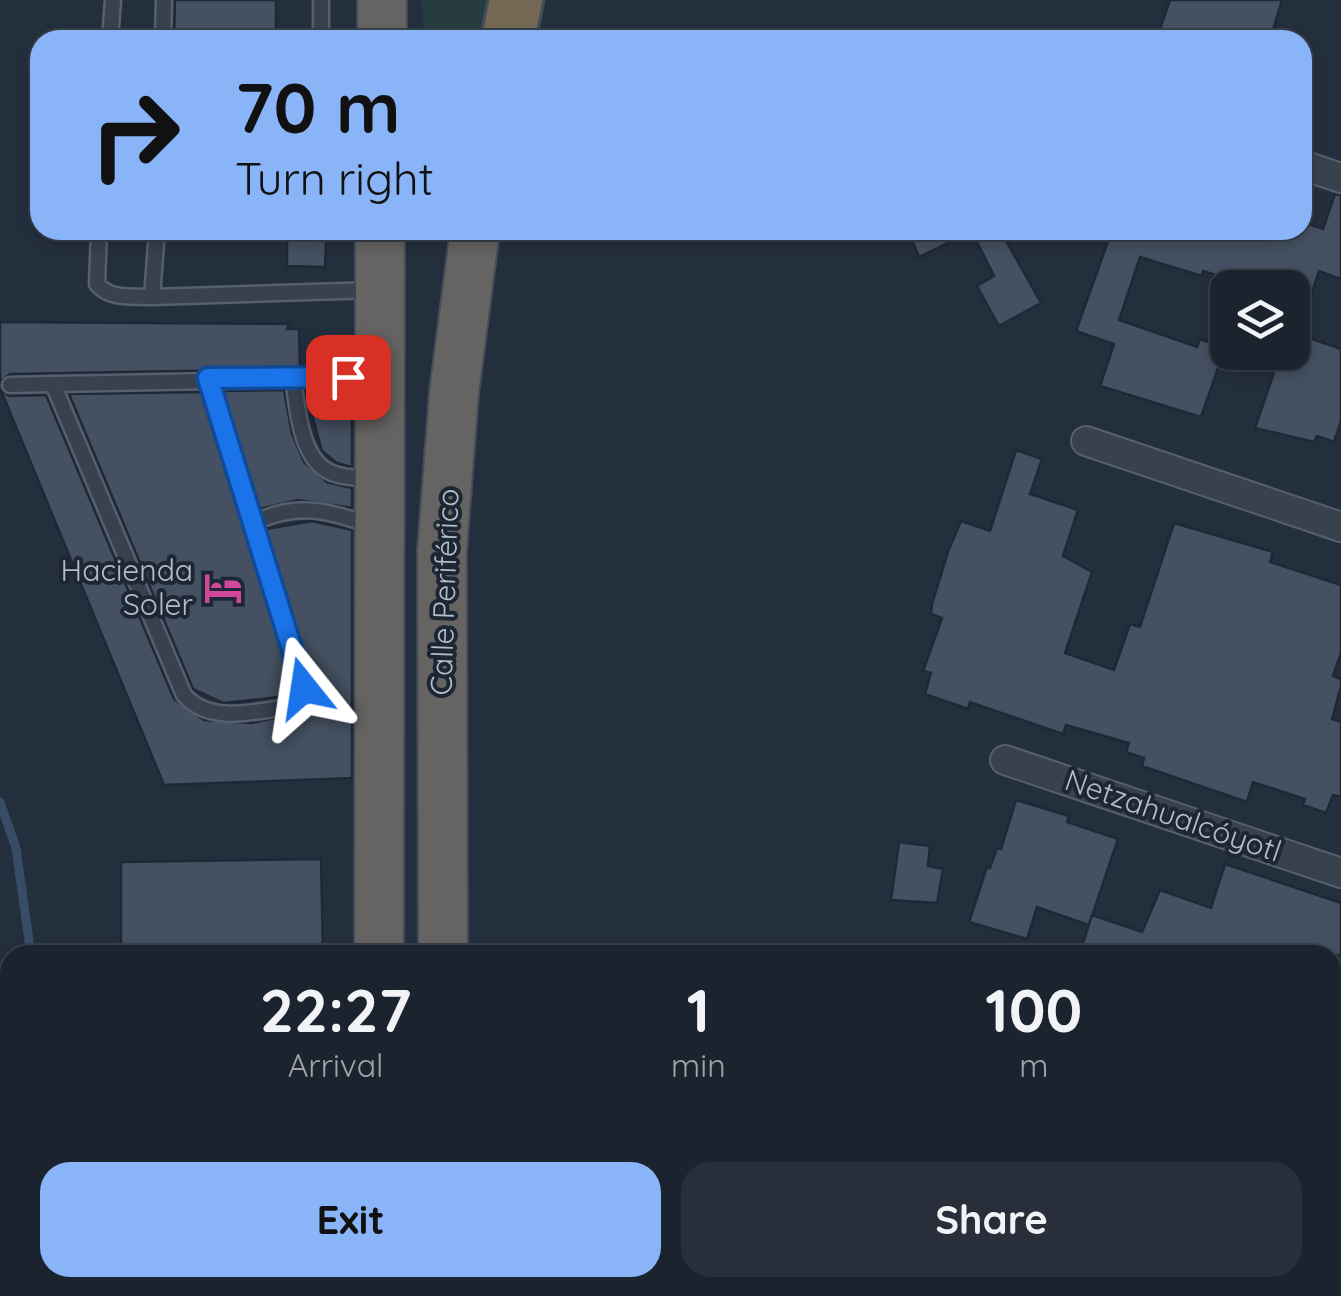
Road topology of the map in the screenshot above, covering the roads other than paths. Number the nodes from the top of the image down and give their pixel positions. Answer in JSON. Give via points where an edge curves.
{"nodes":[{"id":1,"x":112,"y":0,"type":"edge"},
{"id":2,"x":164,"y":0,"type":"edge"},
{"id":3,"x":321,"y":0,"type":"edge"},
{"id":4,"x":382,"y":0,"type":"edge"},
{"id":5,"x":516,"y":0,"type":"edge"},
{"id":6,"x":110,"y":30,"type":"edge"},
{"id":7,"x":163,"y":30,"type":"edge"},
{"id":8,"x":321,"y":30,"type":"edge"},
{"id":9,"x":382,"y":30,"type":"edge"},
{"id":10,"x":510,"y":30,"type":"edge"},
{"id":11,"x":1312,"y":169,"type":"edge"},
{"id":12,"x":1341,"y":178,"type":"edge"},
{"id":13,"x":99,"y":240,"type":"edge"},
{"id":14,"x":155,"y":240,"type":"edge"},
{"id":15,"x":380,"y":240,"type":"edge"},
{"id":16,"x":475,"y":240,"type":"edge"},
{"id":17,"x":380,"y":290,"type":"junction"},
{"id":18,"x":152,"y":297,"type":"junction"},
{"id":19,"x":208,"y":378,"type":"junction"},
{"id":20,"x":293,"y":378,"type":"junction"},
{"id":21,"x":380,"y":378,"type":"junction"},
{"id":22,"x":10,"y":384,"type":"dead end"},
{"id":23,"x":53,"y":384,"type":"junction"},
{"id":24,"x":1086,"y":442,"type":"dead end"},
{"id":25,"x":379,"y":480,"type":"junction"},
{"id":26,"x":254,"y":523,"type":"junction"},
{"id":27,"x":1341,"y":527,"type":"edge"},
{"id":28,"x":379,"y":529,"type":"junction"},
{"id":29,"x":1005,"y":760,"type":"dead end"},
{"id":30,"x":1341,"y":873,"type":"edge"},
{"id":31,"x":379,"y":945,"type":"edge"},
{"id":32,"x":443,"y":945,"type":"edge"}],
"edges":[{"from":1,"to":6,"type":"lane"},
{"from":2,"to":7,"type":"lane"},
{"from":3,"to":8,"type":"lane"},
{"from":4,"to":9,"type":"highway"},
{"from":5,"to":10,"type":"highway"},
{"from":11,"to":12,"type":"street"},
{"from":13,"to":18,"type":"lane","via":[[102,290]]},
{"from":14,"to":18,"type":"lane"},
{"from":15,"to":17,"type":"highway","name":"Calle Periférico"},
{"from":16,"to":32,"type":"highway","name":"Calle Periférico","via":[[442,551]]},
{"from":17,"to":18,"type":"lane"},
{"from":17,"to":21,"type":"highway","name":"Calle Periférico"},
{"from":19,"to":20,"type":"lane"},
{"from":19,"to":23,"type":"lane"},
{"from":19,"to":26,"type":"lane"},
{"from":20,"to":21,"type":"lane"},
{"from":20,"to":25,"type":"lane","via":[[298,415],[319,464]]},
{"from":21,"to":25,"type":"highway","name":"Calle Periférico"},
{"from":22,"to":23,"type":"lane"},
{"from":23,"to":26,"type":"lane","via":[[184,695],[209,712],[295,706],[304,688]]},
{"from":24,"to":27,"type":"street"},
{"from":25,"to":28,"type":"highway","name":"Calle Periférico"},
{"from":26,"to":28,"type":"lane","via":[[302,508]]},
{"from":28,"to":31,"type":"highway","name":"Calle Periférico"},
{"from":29,"to":30,"type":"street","name":"Netzahualcóyotl"}]}
